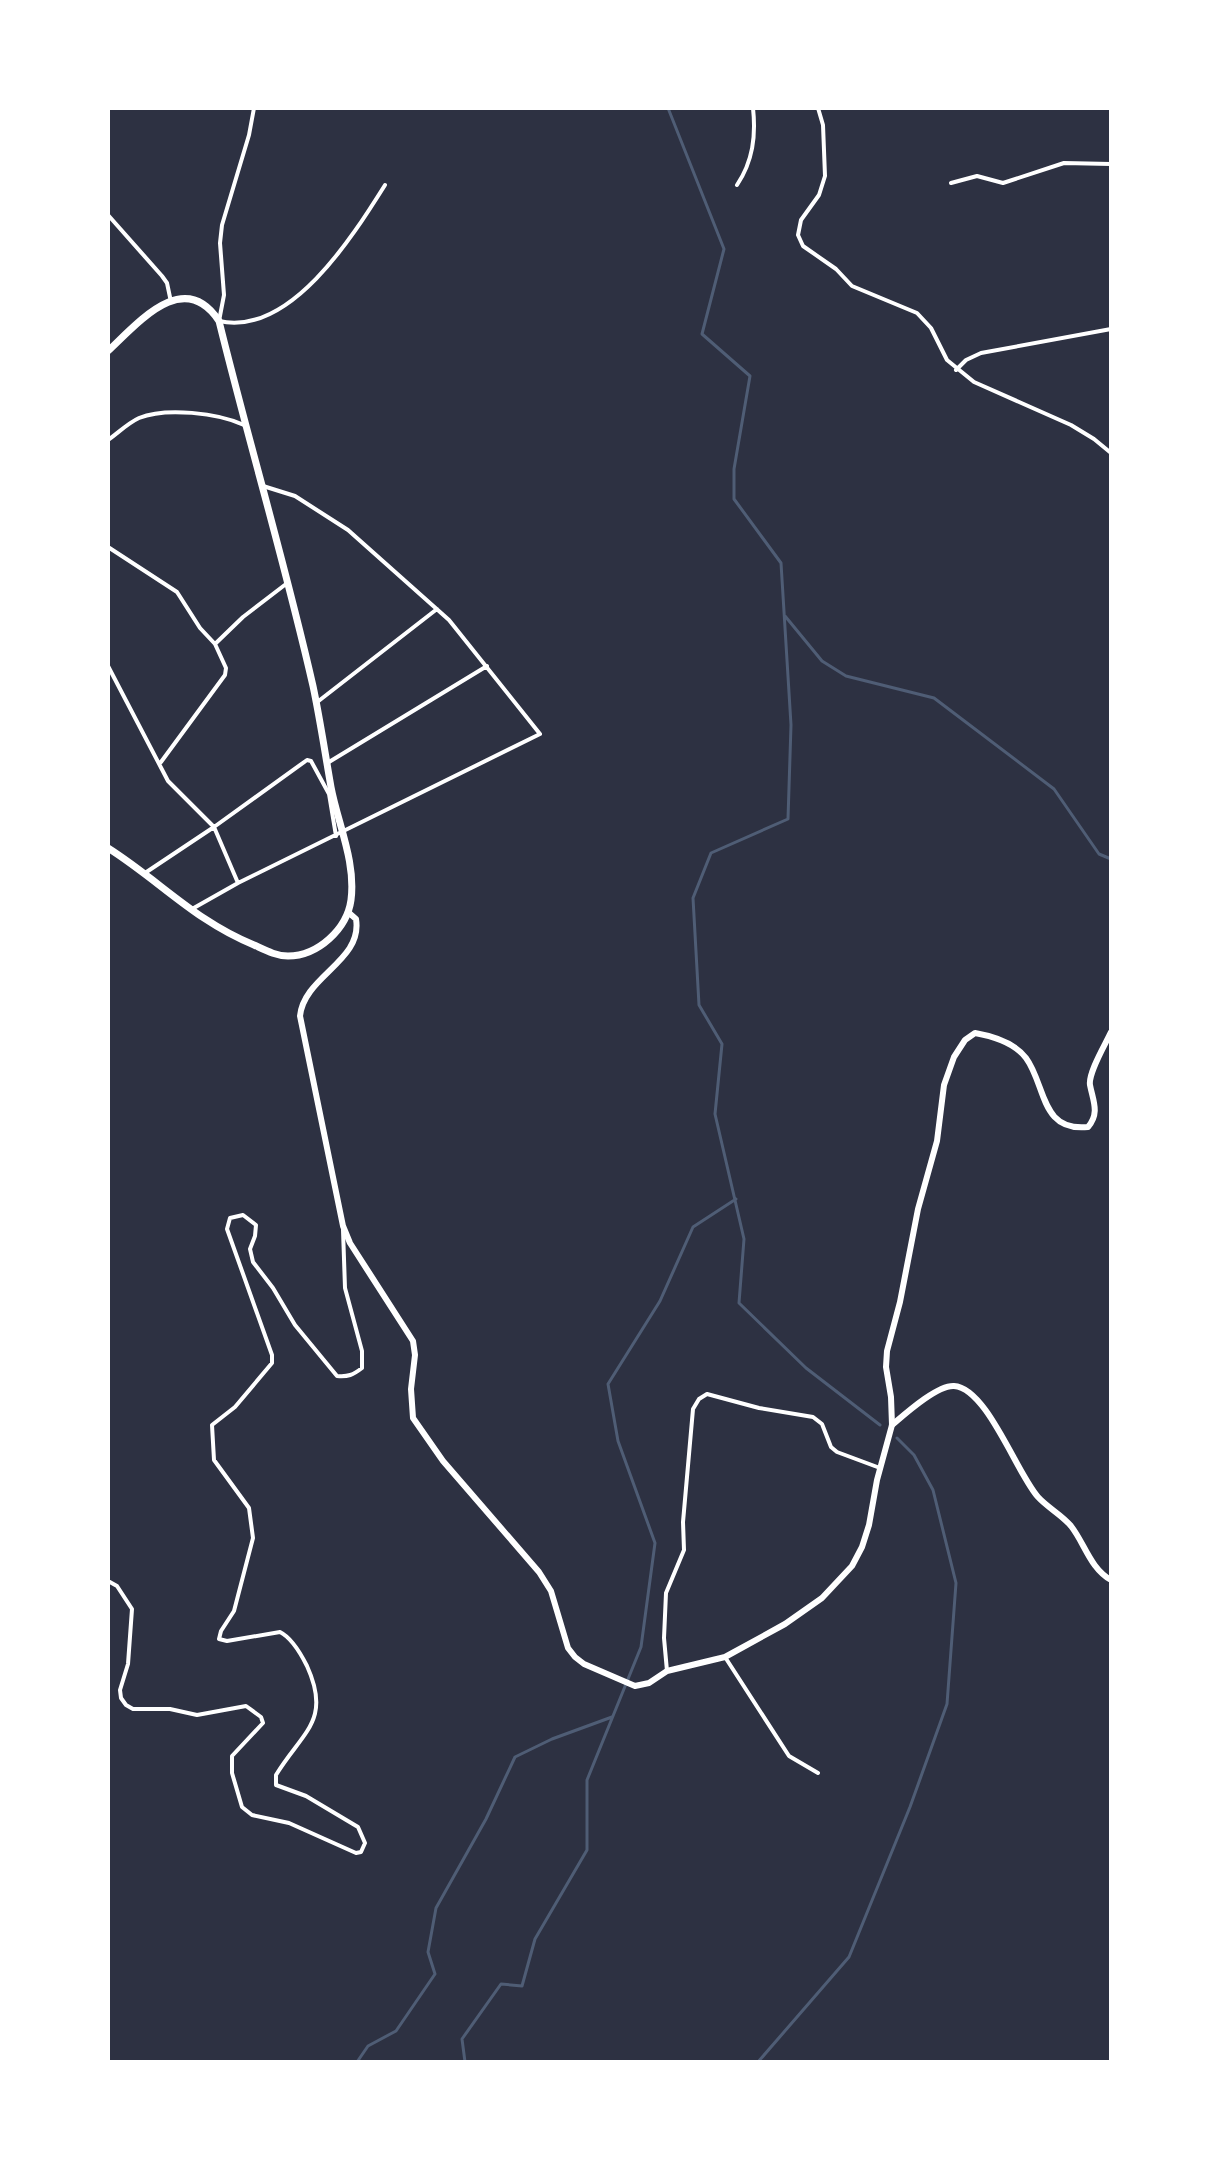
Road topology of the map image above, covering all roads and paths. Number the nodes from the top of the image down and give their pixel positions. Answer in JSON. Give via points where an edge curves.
{"nodes":[{"id":1,"x":254,"y":108,"type":"edge"},
{"id":2,"x":753,"y":108,"type":"edge"},
{"id":3,"x":818,"y":108,"type":"edge"},
{"id":4,"x":1111,"y":164,"type":"edge"},
{"id":5,"x":951,"y":183,"type":"dead end"},
{"id":6,"x":385,"y":185,"type":"dead end"},
{"id":7,"x":737,"y":185,"type":"dead end"},
{"id":8,"x":108,"y":215,"type":"edge"},
{"id":9,"x":171,"y":302,"type":"junction"},
{"id":10,"x":219,"y":321,"type":"junction"},
{"id":11,"x":1111,"y":329,"type":"edge"},
{"id":12,"x":108,"y":351,"type":"edge"},
{"id":13,"x":956,"y":370,"type":"junction"},
{"id":14,"x":246,"y":427,"type":"junction"},
{"id":15,"x":108,"y":438,"type":"edge"},
{"id":16,"x":1111,"y":453,"type":"edge"},
{"id":17,"x":261,"y":486,"type":"junction"},
{"id":18,"x":108,"y":547,"type":"edge"},
{"id":19,"x":287,"y":583,"type":"junction"},
{"id":20,"x":437,"y":609,"type":"junction"},
{"id":21,"x":215,"y":644,"type":"junction"},
{"id":22,"x":108,"y":666,"type":"edge"},
{"id":23,"x":487,"y":666,"type":"junction"},
{"id":24,"x":316,"y":703,"type":"junction"},
{"id":25,"x":160,"y":763,"type":"junction"},
{"id":26,"x":327,"y":763,"type":"junction"},
{"id":27,"x":214,"y":827,"type":"junction"},
{"id":28,"x":339,"y":835,"type":"junction"},
{"id":29,"x":108,"y":848,"type":"edge"},
{"id":30,"x":144,"y":874,"type":"junction"},
{"id":31,"x":238,"y":883,"type":"junction"},
{"id":32,"x":190,"y":911,"type":"junction"},
{"id":33,"x":348,"y":912,"type":"junction"},
{"id":34,"x":1111,"y":1032,"type":"edge"},
{"id":35,"x":343,"y":1226,"type":"junction"},
{"id":36,"x":892,"y":1425,"type":"junction"},
{"id":37,"x":880,"y":1468,"type":"junction"},
{"id":38,"x":1111,"y":1580,"type":"edge"},
{"id":39,"x":108,"y":1581,"type":"edge"},
{"id":40,"x":725,"y":1657,"type":"junction"},
{"id":41,"x":667,"y":1671,"type":"junction"},
{"id":42,"x":818,"y":1773,"type":"dead end"}],
"edges":[{"from":1,"to":10,"type":"street","via":[[222,225],[224,295]]},
{"from":2,"to":7,"type":"street","via":[[751,156]]},
{"from":3,"to":13,"type":"street","via":[[825,176],[798,227],[800,241],[852,286],[917,313]]},
{"from":4,"to":5,"type":"street","via":[[1064,163],[1003,183],[977,176]]},
{"from":6,"to":10,"type":"street","via":[[347,243],[291,301],[251,321]]},
{"from":8,"to":9,"type":"street","via":[[162,276]]},
{"from":9,"to":10,"type":"main road","via":[[196,299]]},
{"from":9,"to":12,"type":"main road"},
{"from":10,"to":14,"type":"main road"},
{"from":11,"to":13,"type":"street","via":[[981,353]]},
{"from":13,"to":16,"type":"street","via":[[1071,425]]},
{"from":14,"to":15,"type":"street","via":[[216,415],[153,414]]},
{"from":14,"to":17,"type":"main road"},
{"from":17,"to":19,"type":"main road"},
{"from":17,"to":20,"type":"street","via":[[295,496],[348,530]]},
{"from":18,"to":21,"type":"street","via":[[177,592]]},
{"from":19,"to":21,"type":"street"},
{"from":19,"to":24,"type":"main road"},
{"from":20,"to":23,"type":"street"},
{"from":20,"to":24,"type":"street"},
{"from":21,"to":25,"type":"street","via":[[225,675]]},
{"from":22,"to":25,"type":"street"},
{"from":23,"to":26,"type":"street"},
{"from":23,"to":28,"type":"street","via":[[540,734]]},
{"from":24,"to":26,"type":"main road"},
{"from":25,"to":27,"type":"street","via":[[168,781]]},
{"from":26,"to":28,"type":"main road"},
{"from":27,"to":28,"type":"street","via":[[307,760],[329,794]]},
{"from":27,"to":30,"type":"street"},
{"from":27,"to":31,"type":"street"},
{"from":28,"to":31,"type":"street"},
{"from":28,"to":33,"type":"main road","via":[[351,869]]},
{"from":29,"to":30,"type":"main road"},
{"from":30,"to":32,"type":"main road"},
{"from":31,"to":32,"type":"street"},
{"from":32,"to":33,"type":"main road","via":[[225,933],[285,956],[329,940]]},
{"from":33,"to":35,"type":"main road","via":[[357,927],[350,947],[309,991],[300,1016]]},
{"from":34,"to":36,"type":"main road","via":[[1090,1076],[1095,1113],[1088,1127],[1056,1118],[1025,1056],[1003,1041],[975,1033],[954,1057],[887,1351]]},
{"from":35,"to":39,"type":"street","via":[[345,1288],[362,1351],[362,1368],[346,1377],[337,1376],[319,1355],[253,1262],[250,1249],[256,1225],[243,1215],[230,1218],[227,1229],[272,1363],[235,1407],[212,1425],[211,1433],[216,1465],[249,1508],[253,1538],[234,1611],[219,1639],[280,1632],[305,1661],[317,1689],[316,1717],[276,1775],[276,1785],[358,1827],[365,1843],[361,1852],[242,1807],[232,1756],[263,1723],[255,1711],[246,1706],[197,1715],[126,1705],[120,1690],[128,1664],[132,1609]]},
{"from":35,"to":41,"type":"main road","via":[[413,1341],[413,1418],[443,1461],[539,1572],[551,1591],[568,1648],[584,1664],[635,1686]]},
{"from":36,"to":37,"type":"main road"},
{"from":36,"to":38,"type":"main road","via":[[936,1392],[953,1385],[968,1391],[995,1424],[1039,1499],[1068,1522],[1100,1573]]},
{"from":37,"to":40,"type":"main road","via":[[862,1547],[839,1581],[785,1624]]},
{"from":37,"to":41,"type":"street","via":[[831,1447],[822,1424],[813,1417],[715,1395],[699,1399],[693,1409],[684,1550],[666,1593]]},
{"from":40,"to":41,"type":"main road"},
{"from":40,"to":42,"type":"street","via":[[789,1756]]}]}
